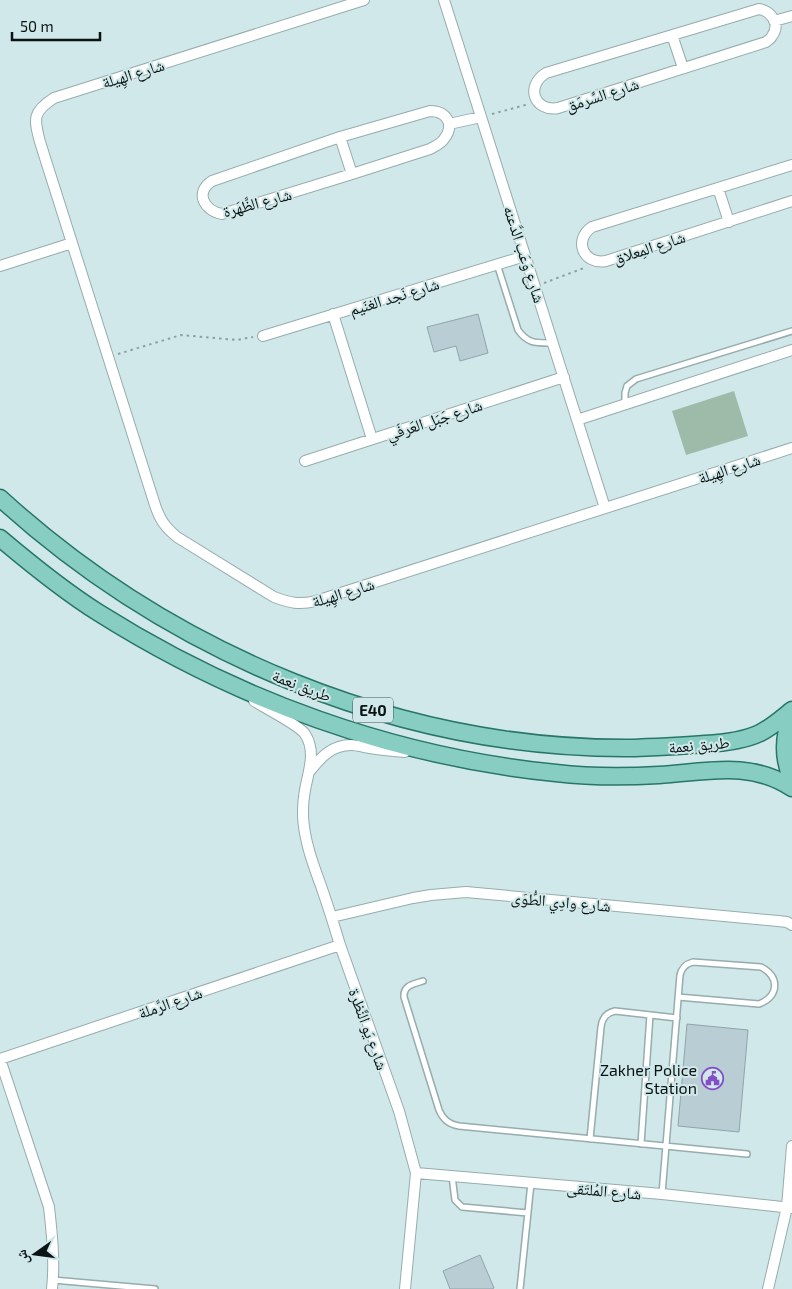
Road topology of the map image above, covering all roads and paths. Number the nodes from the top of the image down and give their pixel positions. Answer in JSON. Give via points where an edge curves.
{"nodes":[{"id":1,"x":364,"y":0,"type":"edge"},
{"id":2,"x":444,"y":0,"type":"edge"},
{"id":3,"x":792,"y":16,"type":"edge"},
{"id":4,"x":774,"y":21,"type":"junction"},
{"id":5,"x":672,"y":35,"type":"junction"},
{"id":6,"x":683,"y":68,"type":"junction"},
{"id":7,"x":538,"y":102,"type":"junction"},
{"id":8,"x":481,"y":117,"type":"junction"},
{"id":9,"x":449,"y":124,"type":"junction"},
{"id":10,"x":340,"y":137,"type":"junction"},
{"id":11,"x":792,"y":165,"type":"edge"},
{"id":12,"x":352,"y":174,"type":"junction"},
{"id":13,"x":718,"y":188,"type":"junction"},
{"id":14,"x":792,"y":201,"type":"edge"},
{"id":15,"x":729,"y":222,"type":"junction"},
{"id":16,"x":72,"y":242,"type":"junction"},
{"id":17,"x":525,"y":256,"type":"junction"},
{"id":18,"x":600,"y":262,"type":"junction"},
{"id":19,"x":497,"y":264,"type":"junction"},
{"id":20,"x":0,"y":266,"type":"edge"},
{"id":21,"x":535,"y":287,"type":"junction"},
{"id":22,"x":333,"y":314,"type":"junction"},
{"id":23,"x":792,"y":331,"type":"edge"},
{"id":24,"x":263,"y":336,"type":"joint"},
{"id":25,"x":553,"y":343,"type":"junction"},
{"id":26,"x":792,"y":350,"type":"edge"},
{"id":27,"x":108,"y":356,"type":"junction"},
{"id":28,"x":564,"y":377,"type":"junction"},
{"id":29,"x":625,"y":404,"type":"junction"},
{"id":30,"x":577,"y":420,"type":"junction"},
{"id":31,"x":372,"y":440,"type":"junction"},
{"id":32,"x":792,"y":448,"type":"edge"},
{"id":33,"x":305,"y":461,"type":"dead end"},
{"id":34,"x":0,"y":498,"type":"edge"},
{"id":35,"x":605,"y":508,"type":"junction"},
{"id":36,"x":0,"y":538,"type":"edge"},
{"id":37,"x":204,"y":672,"type":"junction"},
{"id":38,"x":792,"y":710,"type":"edge"},
{"id":39,"x":792,"y":715,"type":"edge"},
{"id":40,"x":452,"y":757,"type":"junction"},
{"id":41,"x":309,"y":772,"type":"junction"},
{"id":42,"x":792,"y":780,"type":"edge"},
{"id":43,"x":792,"y":788,"type":"edge"},
{"id":44,"x":332,"y":917,"type":"junction"},
{"id":45,"x":792,"y":925,"type":"edge"},
{"id":46,"x":340,"y":945,"type":"junction"},
{"id":47,"x":423,"y":981,"type":"dead end"},
{"id":48,"x":678,"y":997,"type":"junction"},
{"id":49,"x":650,"y":1015,"type":"junction"},
{"id":50,"x":677,"y":1018,"type":"junction"},
{"id":51,"x":0,"y":1059,"type":"edge"},
{"id":52,"x":590,"y":1139,"type":"junction"},
{"id":53,"x":641,"y":1144,"type":"junction"},
{"id":54,"x":666,"y":1146,"type":"junction"},
{"id":55,"x":792,"y":1146,"type":"edge"},
{"id":56,"x":748,"y":1154,"type":"dead end"},
{"id":57,"x":416,"y":1173,"type":"junction"},
{"id":58,"x":452,"y":1176,"type":"junction"},
{"id":59,"x":531,"y":1183,"type":"junction"},
{"id":60,"x":662,"y":1194,"type":"junction"},
{"id":61,"x":789,"y":1208,"type":"edge"},
{"id":62,"x":528,"y":1213,"type":"junction"},
{"id":63,"x":52,"y":1285,"type":"edge"},
{"id":64,"x":155,"y":1289,"type":"edge"},
{"id":65,"x":405,"y":1289,"type":"edge"},
{"id":66,"x":520,"y":1289,"type":"edge"},
{"id":67,"x":768,"y":1289,"type":"edge"}],
"edges":[{"from":1,"to":16,"type":"street","name":"شارع الهِيلة","via":[[54,98],[42,106],[36,117],[36,126]]},
{"from":2,"to":8,"type":"street","name":"شارع وَعَب الدَّعنه"},
{"from":3,"to":4,"type":"street"},
{"from":4,"to":5,"type":"street","via":[[765,10],[759,9]]},
{"from":4,"to":6,"type":"street","name":"شارع السَّرمَق","via":[[775,29],[766,42]]},
{"from":5,"to":6,"type":"street"},
{"from":5,"to":7,"type":"street","via":[[546,73],[534,86]]},
{"from":6,"to":7,"type":"street","name":"شارع السَّرمَق","via":[[558,108],[547,108]]},
{"from":7,"to":8,"type":"path"},
{"from":8,"to":9,"type":"street"},
{"from":8,"to":17,"type":"street","name":"شارع وَعَب الدَّعنه"},
{"from":9,"to":10,"type":"street","name":"شارع الظَّهَرة","via":[[444,115],[430,111]]},
{"from":9,"to":12,"type":"street","name":"شارع الظَّهَرة","via":[[449,130],[439,145]]},
{"from":10,"to":12,"type":"street"},
{"from":10,"to":12,"type":"street","name":"شارع الظَّهَرة","via":[[212,181],[203,192],[204,200],[207,208],[222,214]]},
{"from":11,"to":13,"type":"street","name":"شارع المِعلاق"},
{"from":13,"to":15,"type":"street"},
{"from":13,"to":18,"type":"street","name":"شارع المِعلاق","via":[[592,227],[584,233],[582,248],[591,260]]},
{"from":14,"to":15,"type":"street","name":"شارع المِعلاق"},
{"from":15,"to":18,"type":"street","name":"شارع المِعلاق"},
{"from":16,"to":20,"type":"street"},
{"from":16,"to":27,"type":"street","name":"شارع الهِيلة"},
{"from":17,"to":19,"type":"street","name":"شارع نَجد الغنَيم"},
{"from":17,"to":21,"type":"street","name":"شارع وَعَب الدَّعنه"},
{"from":18,"to":21,"type":"path"},
{"from":19,"to":22,"type":"street","name":"شارع نَجد الغنَيم"},
{"from":19,"to":25,"type":"lane","via":[[518,330],[530,342]]},
{"from":21,"to":25,"type":"street","name":"شارع وَعَب الدَّعنه"},
{"from":22,"to":24,"type":"street","name":"شارع نَجد الغنَيم"},
{"from":22,"to":31,"type":"street"},
{"from":23,"to":29,"type":"lane","via":[[636,379],[627,386]]},
{"from":24,"to":27,"type":"path","via":[[237,340],[181,335]]},
{"from":25,"to":28,"type":"street","name":"شارع وَعَب الدَّعنه"},
{"from":26,"to":29,"type":"street"},
{"from":27,"to":35,"type":"street","name":"شارع الهِيلة","via":[[155,505],[167,528],[274,597],[288,602],[316,601]]},
{"from":28,"to":30,"type":"street","name":"شارع وَعَب الدَّعنه"},
{"from":28,"to":31,"type":"street","name":"شارع جَبَل العَرفَي"},
{"from":29,"to":30,"type":"street"},
{"from":30,"to":35,"type":"street","name":"شارع وَعَب الدَّعنه"},
{"from":31,"to":33,"type":"street","name":"شارع جَبَل العَرفَي"},
{"from":32,"to":35,"type":"street","name":"شارع الهِيلة"},
{"from":34,"to":38,"type":"main road","name":"طريق نِعمة","number":"E40","via":[[75,560],[174,625],[275,674],[336,698],[398,717],[526,742],[656,747],[736,741],[772,726]]},
{"from":36,"to":37,"type":"main road","name":"طريق نِعمة","number":"E40","via":[[98,612]]},
{"from":37,"to":40,"type":"main road","name":"طريق نِعمة","number":"E40","via":[[334,726]]},
{"from":37,"to":41,"type":"street","name":"شارع يَو النَّظرة","via":[[301,728],[309,741]]},
{"from":39,"to":42,"type":"main road","via":[[785,751]]},
{"from":40,"to":41,"type":"street","via":[[344,745],[327,752]]},
{"from":40,"to":43,"type":"main road","name":"طريق نِعمة","number":"E40","via":[[525,770],[592,776],[748,770]]},
{"from":41,"to":44,"type":"street","name":"شارع يَو النَّظرة","via":[[304,797],[305,833]]},
{"from":44,"to":45,"type":"street","name":"شارع وادِي الطُّوَى","via":[[413,898],[466,892],[778,921]]},
{"from":44,"to":46,"type":"street","name":"شارع يَو النَّظرة"},
{"from":46,"to":51,"type":"street","name":"شارع الرَّملة"},
{"from":46,"to":57,"type":"street","name":"شارع يَو النَّظرة","via":[[399,1111]]},
{"from":47,"to":52,"type":"lane","via":[[407,987],[404,996],[439,1110],[446,1121],[454,1125]]},
{"from":48,"to":48,"type":"lane","via":[[681,970],[693,962],[761,968],[772,976],[774,983],[771,996],[759,1004]]},
{"from":48,"to":50,"type":"lane"},
{"from":49,"to":50,"type":"lane"},
{"from":49,"to":52,"type":"lane","via":[[615,1011],[604,1018]]},
{"from":49,"to":53,"type":"lane"},
{"from":50,"to":54,"type":"lane"},
{"from":51,"to":63,"type":"street","via":[[49,1207],[54,1256]]},
{"from":52,"to":53,"type":"lane"},
{"from":53,"to":54,"type":"lane"},
{"from":54,"to":56,"type":"lane"},
{"from":54,"to":60,"type":"lane"},
{"from":55,"to":61,"type":"street"},
{"from":57,"to":58,"type":"street","name":"شارع المُلتَقى"},
{"from":57,"to":65,"type":"street","name":"شارع يَو النَّظرة"},
{"from":58,"to":59,"type":"street","name":"شارع المُلتَقى"},
{"from":58,"to":62,"type":"lane","via":[[455,1200],[462,1207]]},
{"from":59,"to":60,"type":"street","name":"شارع المُلتَقى"},
{"from":59,"to":62,"type":"lane"},
{"from":60,"to":61,"type":"street","name":"شارع المُلتَقى"},
{"from":61,"to":67,"type":"street"},
{"from":62,"to":66,"type":"lane"},
{"from":63,"to":64,"type":"lane"}]}
